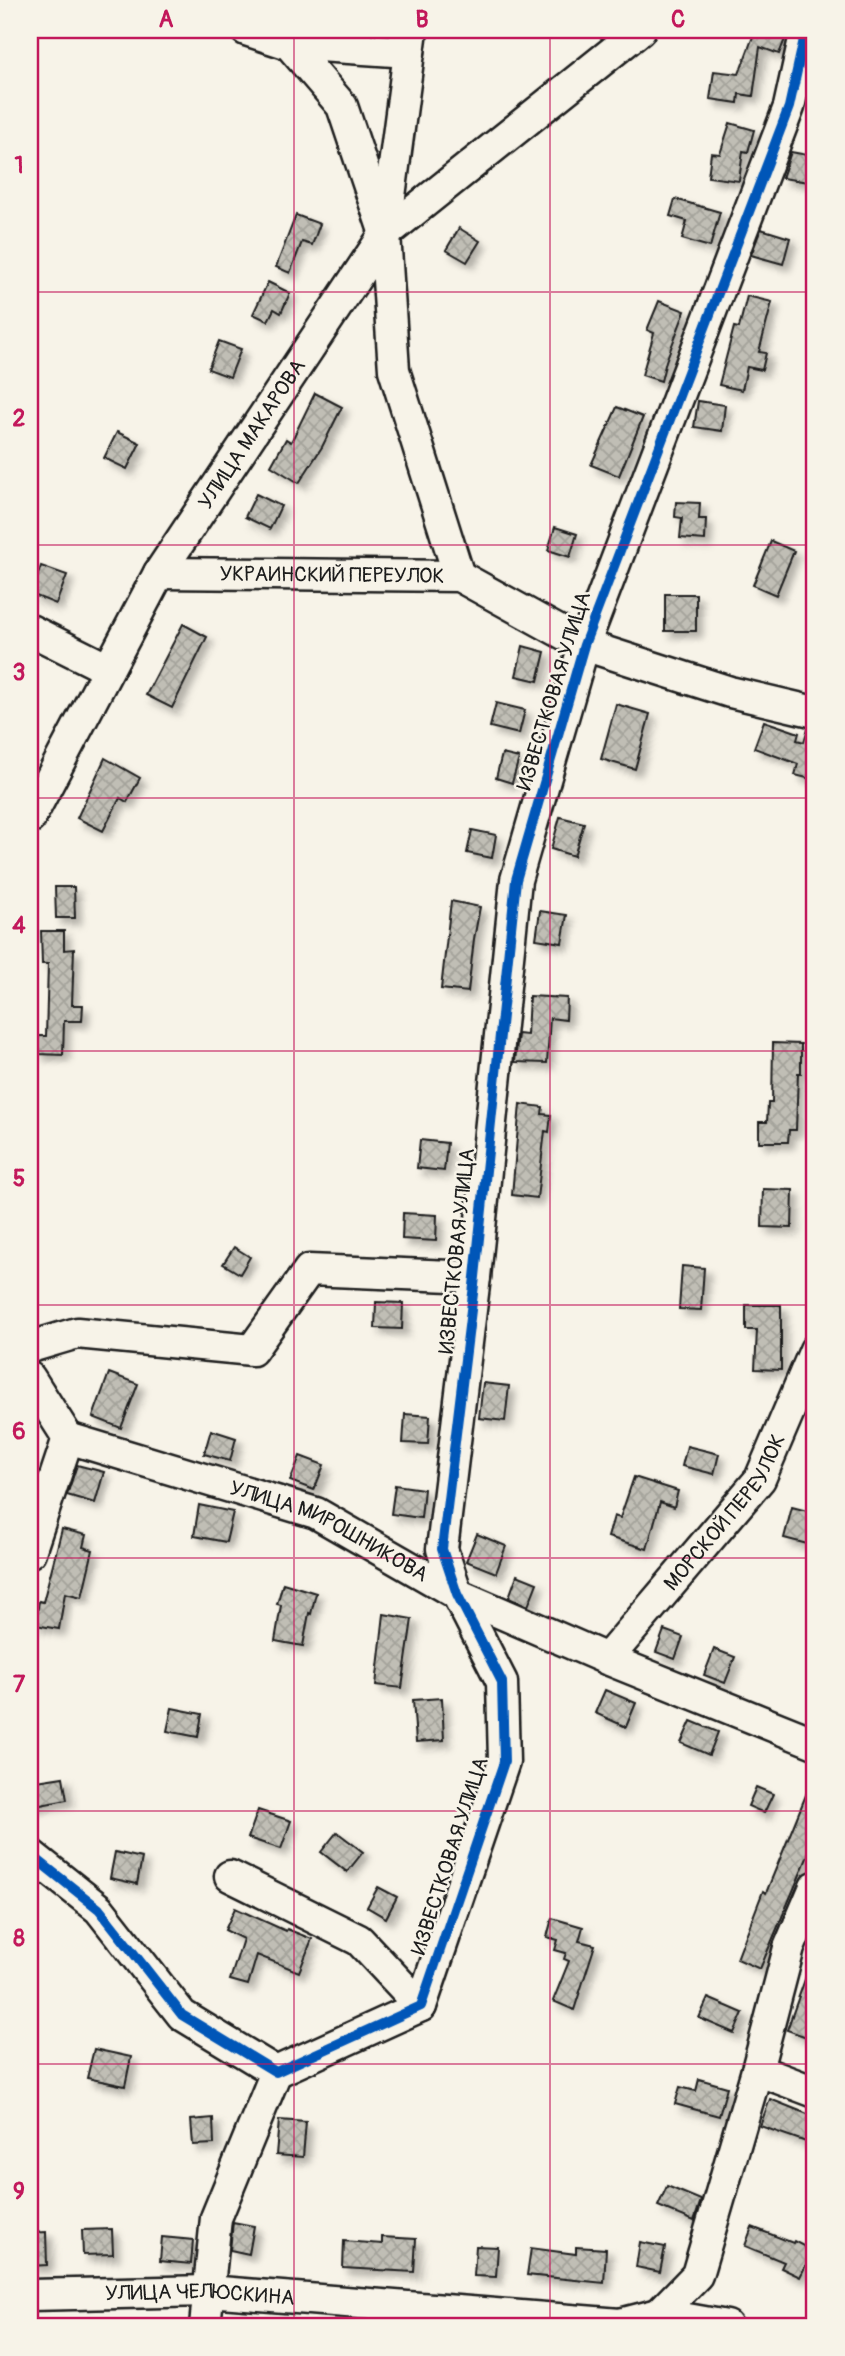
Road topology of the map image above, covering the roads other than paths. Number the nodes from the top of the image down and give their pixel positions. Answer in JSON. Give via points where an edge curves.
{"nodes":[{"id":1,"x":246,"y":30,"type":"edge"},
{"id":2,"x":640,"y":30,"type":"edge"},
{"id":3,"x":806,"y":30,"type":"edge"},
{"id":4,"x":411,"y":41,"type":"edge"},
{"id":5,"x":289,"y":44,"type":"junction"},
{"id":6,"x":385,"y":233,"type":"junction"},
{"id":7,"x":159,"y":573,"type":"junction"},
{"id":8,"x":458,"y":576,"type":"junction"},
{"id":9,"x":30,"y":630,"type":"edge"},
{"id":10,"x":584,"y":645,"type":"junction"},
{"id":11,"x":108,"y":669,"type":"junction"},
{"id":12,"x":815,"y":712,"type":"edge"},
{"id":13,"x":30,"y":818,"type":"edge"},
{"id":14,"x":475,"y":1277,"type":"junction"},
{"id":15,"x":30,"y":1347,"type":"edge"},
{"id":16,"x":815,"y":1350,"type":"edge"},
{"id":17,"x":30,"y":1378,"type":"edge"},
{"id":18,"x":68,"y":1438,"type":"junction"},
{"id":19,"x":30,"y":1552,"type":"edge"},
{"id":20,"x":457,"y":1594,"type":"junction"},
{"id":21,"x":607,"y":1659,"type":"junction"},
{"id":22,"x":815,"y":1743,"type":"edge"},
{"id":23,"x":30,"y":1854,"type":"edge"},
{"id":24,"x":230,"y":1876,"type":"dead end"},
{"id":25,"x":815,"y":1887,"type":"edge"},
{"id":26,"x":421,"y":2006,"type":"junction"},
{"id":27,"x":757,"y":2070,"type":"junction"},
{"id":28,"x":276,"y":2072,"type":"junction"},
{"id":29,"x":815,"y":2092,"type":"edge"},
{"id":30,"x":208,"y":2291,"type":"junction"},
{"id":31,"x":30,"y":2295,"type":"edge"},
{"id":32,"x":658,"y":2320,"type":"edge"},
{"id":33,"x":620,"y":2325,"type":"edge"},
{"id":34,"x":205,"y":2326,"type":"edge"},
{"id":35,"x":727,"y":2326,"type":"edge"}],
"edges":[{"from":1,"to":5,"type":"street"},
{"from":2,"to":6,"type":"street"},
{"from":3,"to":10,"type":"street","name":"ИЗВЕСТКОВАЯ УЛИЦА","via":[[789,107]]},
{"from":4,"to":5,"type":"street"},
{"from":4,"to":6,"type":"street","name":"УЛИЦА МАКАРОВА"},
{"from":5,"to":6,"type":"street","via":[[342,106]]},
{"from":6,"to":7,"type":"street","name":"УЛИЦА МАКАРОВА"},
{"from":6,"to":8,"type":"street","via":[[394,370]]},
{"from":7,"to":8,"type":"street","name":"УКРАИНСКИЙ ПЕРЕУЛОК"},
{"from":7,"to":11,"type":"street","name":"УЛИЦА МАКАРОВА"},
{"from":8,"to":10,"type":"street","name":"УКРАИНСКИЙ ПЕРЕУЛОК"},
{"from":9,"to":11,"type":"street"},
{"from":10,"to":12,"type":"street","name":"УКРАИНСКИЙ ПЕРЕУЛОК","via":[[730,692]]},
{"from":10,"to":14,"type":"street","name":"ИЗВЕСТКОВАЯ УЛИЦА","via":[[516,880]]},
{"from":11,"to":13,"type":"street","name":"УЛИЦА МАКАРОВА"},
{"from":14,"to":15,"type":"street","via":[[309,1270],[252,1350],[77,1334]]},
{"from":14,"to":20,"type":"street","name":"ИЗВЕСТКОВАЯ УЛИЦА","via":[[442,1549]]},
{"from":16,"to":21,"type":"street","name":"МОРСКОЙ ПЕРЕУЛОК","via":[[760,1479]]},
{"from":17,"to":18,"type":"street"},
{"from":18,"to":19,"type":"street"},
{"from":18,"to":20,"type":"street","name":"УЛИЦА МИРОШНИКОВА","via":[[316,1513]]},
{"from":20,"to":21,"type":"street","name":"УЛИЦА МИРОШНИКОВА"},
{"from":20,"to":26,"type":"street","name":"ИЗВЕСТКОВАЯ УЛИЦА","via":[[502,1682],[504,1762]]},
{"from":21,"to":22,"type":"street","name":"УЛИЦА МИРОШНИКОВА"},
{"from":23,"to":28,"type":"street","via":[[99,1909],[182,2015]]},
{"from":24,"to":26,"type":"street","via":[[359,1940]]},
{"from":25,"to":27,"type":"street","via":[[789,1948]]},
{"from":26,"to":28,"type":"street"},
{"from":27,"to":29,"type":"street"},
{"from":27,"to":32,"type":"street","via":[[697,2275]]},
{"from":28,"to":30,"type":"street","via":[[216,2218]]},
{"from":30,"to":31,"type":"street","name":"УЛИЦА ЧЕЛЮСКИНА"},
{"from":30,"to":33,"type":"street","name":"УЛИЦА ЧЕЛЮСКИНА"},
{"from":30,"to":34,"type":"street"},
{"from":32,"to":33,"type":"street","name":"УЛИЦА ЧЕЛЮСКИНА"},
{"from":32,"to":35,"type":"street","name":"УЛИЦА ЧЕЛЮСКИНА"}]}
